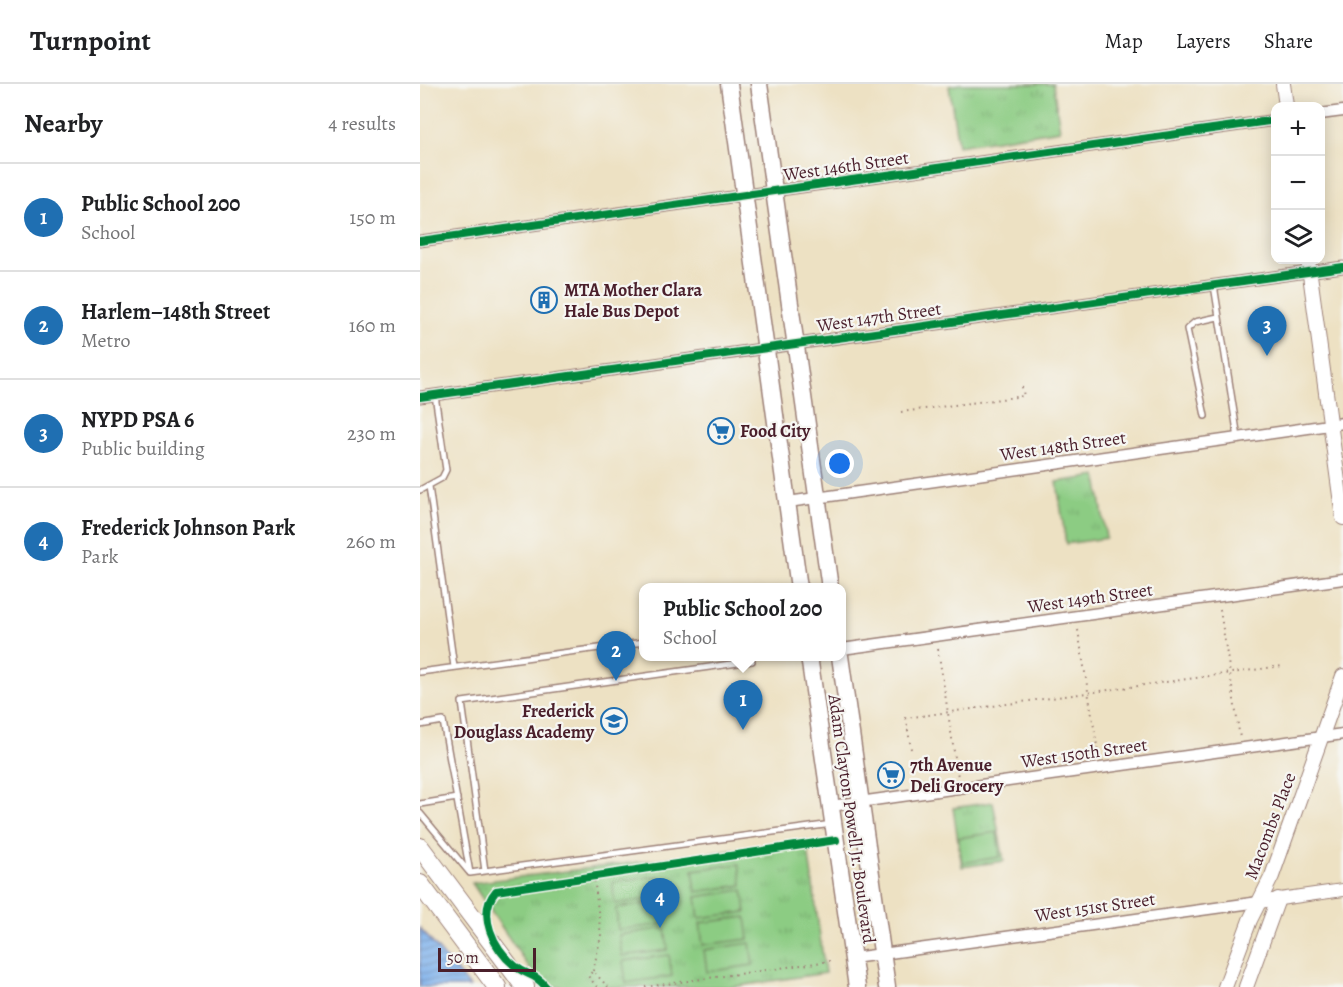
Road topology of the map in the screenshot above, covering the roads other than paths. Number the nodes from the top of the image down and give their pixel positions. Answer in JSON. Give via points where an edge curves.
{"nodes":[{"id":1,"x":729,"y":84,"type":"edge"},
{"id":2,"x":759,"y":84,"type":"edge"},
{"id":3,"x":1283,"y":84,"type":"edge"},
{"id":4,"x":1285,"y":102,"type":"edge"},
{"id":5,"x":1343,"y":111,"type":"edge"},
{"id":6,"x":1325,"y":113,"type":"edge"},
{"id":7,"x":1271,"y":121,"type":"edge"},
{"id":8,"x":774,"y":191,"type":"junction"},
{"id":9,"x":744,"y":195,"type":"junction"},
{"id":10,"x":420,"y":241,"type":"edge"},
{"id":11,"x":1308,"y":266,"type":"edge"},
{"id":12,"x":1343,"y":267,"type":"edge"},
{"id":13,"x":1214,"y":285,"type":"junction"},
{"id":14,"x":1218,"y":317,"type":"junction"},
{"id":15,"x":795,"y":343,"type":"junction"},
{"id":16,"x":766,"y":347,"type":"junction"},
{"id":17,"x":435,"y":395,"type":"junction"},
{"id":18,"x":420,"y":397,"type":"edge"},
{"id":19,"x":1205,"y":416,"type":"dead end"},
{"id":20,"x":1337,"y":424,"type":"edge"},
{"id":21,"x":1238,"y":438,"type":"junction"},
{"id":22,"x":429,"y":486,"type":"junction"},
{"id":23,"x":420,"y":490,"type":"edge"},
{"id":24,"x":818,"y":497,"type":"junction"},
{"id":25,"x":788,"y":502,"type":"junction"},
{"id":26,"x":1343,"y":518,"type":"edge"},
{"id":27,"x":1343,"y":579,"type":"edge"},
{"id":28,"x":798,"y":583,"type":"edge"},
{"id":29,"x":829,"y":583,"type":"edge"},
{"id":30,"x":639,"y":643,"type":"edge"},
{"id":31,"x":846,"y":649,"type":"edge"},
{"id":32,"x":752,"y":661,"type":"dead end"},
{"id":33,"x":810,"y":661,"type":"edge"},
{"id":34,"x":841,"y":661,"type":"edge"},
{"id":35,"x":454,"y":667,"type":"junction"},
{"id":36,"x":420,"y":672,"type":"edge"},
{"id":37,"x":1343,"y":676,"type":"edge"},
{"id":38,"x":420,"y":725,"type":"edge"},
{"id":39,"x":1343,"y":734,"type":"edge"},
{"id":40,"x":1320,"y":737,"type":"junction"},
{"id":41,"x":457,"y":798,"type":"junction"},
{"id":42,"x":861,"y":802,"type":"junction"},
{"id":43,"x":420,"y":804,"type":"edge"},
{"id":44,"x":831,"y":806,"type":"junction"},
{"id":45,"x":420,"y":813,"type":"edge"},
{"id":46,"x":833,"y":824,"type":"junction"},
{"id":47,"x":420,"y":847,"type":"edge"},
{"id":48,"x":485,"y":871,"type":"junction"},
{"id":49,"x":470,"y":873,"type":"junction"},
{"id":50,"x":420,"y":884,"type":"edge"},
{"id":51,"x":1343,"y":890,"type":"edge"},
{"id":52,"x":1278,"y":899,"type":"junction"},
{"id":53,"x":1259,"y":902,"type":"junction"},
{"id":54,"x":882,"y":954,"type":"junction"},
{"id":55,"x":853,"y":958,"type":"junction"},
{"id":56,"x":497,"y":987,"type":"edge"},
{"id":57,"x":525,"y":987,"type":"edge"},
{"id":58,"x":857,"y":987,"type":"edge"},
{"id":59,"x":887,"y":987,"type":"edge"},
{"id":60,"x":1226,"y":987,"type":"edge"},
{"id":61,"x":1245,"y":987,"type":"edge"}],
"edges":[{"from":1,"to":9,"type":"main road"},
{"from":2,"to":8,"type":"main road"},
{"from":3,"to":4,"type":"main road"},
{"from":5,"to":6,"type":"street"},
{"from":7,"to":8,"type":"street","name":"West 146th Street"},
{"from":8,"to":9,"type":"street","name":"West 146th Street"},
{"from":8,"to":15,"type":"main road"},
{"from":9,"to":10,"type":"street","name":"West 146th Street"},
{"from":9,"to":16,"type":"main road"},
{"from":11,"to":12,"type":"street","name":"West 147th Street"},
{"from":11,"to":13,"type":"street","name":"West 147th Street"},
{"from":11,"to":20,"type":"main road"},
{"from":13,"to":14,"type":"lane"},
{"from":13,"to":15,"type":"street","name":"West 147th Street"},
{"from":14,"to":19,"type":"lane","via":[[1195,322],[1188,329]]},
{"from":14,"to":21,"type":"lane"},
{"from":15,"to":16,"type":"street","name":"West 147th Street"},
{"from":15,"to":24,"type":"main road"},
{"from":16,"to":17,"type":"street","name":"West 147th Street"},
{"from":16,"to":25,"type":"main road"},
{"from":17,"to":18,"type":"street","name":"West 147th Street"},
{"from":17,"to":22,"type":"lane","via":[[446,470],[442,478]]},
{"from":20,"to":21,"type":"street","name":"West 148th Street"},
{"from":20,"to":26,"type":"main road"},
{"from":21,"to":24,"type":"street","name":"West 148th Street"},
{"from":22,"to":23,"type":"lane"},
{"from":22,"to":35,"type":"lane"},
{"from":24,"to":25,"type":"street","name":"West 148th Street"},
{"from":24,"to":29,"type":"main road"},
{"from":25,"to":28,"type":"main road"},
{"from":27,"to":31,"type":"street","name":"West 149th Street"},
{"from":30,"to":35,"type":"lane"},
{"from":32,"to":48,"type":"lane","via":[[462,702]]},
{"from":33,"to":44,"type":"main road","name":"Adam Clayton Powell Jr. Boulevard"},
{"from":34,"to":42,"type":"main road","name":"Adam Clayton Powell Jr. Boulevard"},
{"from":35,"to":36,"type":"lane"},
{"from":37,"to":40,"type":"main road","name":"Macombs Place"},
{"from":38,"to":41,"type":"lane","via":[[443,721]]},
{"from":39,"to":40,"type":"street","name":"West 150th Street"},
{"from":40,"to":42,"type":"street","name":"West 150th Street"},
{"from":40,"to":53,"type":"main road","name":"Macombs Place","via":[[1272,876]]},
{"from":41,"to":43,"type":"lane"},
{"from":41,"to":49,"type":"lane"},
{"from":42,"to":44,"type":"street","name":"West 150th Street"},
{"from":42,"to":54,"type":"main road","name":"Adam Clayton Powell Jr. Boulevard"},
{"from":44,"to":46,"type":"main road","name":"Adam Clayton Powell Jr. Boulevard"},
{"from":45,"to":49,"type":"lane"},
{"from":46,"to":48,"type":"lane"},
{"from":46,"to":55,"type":"main road","name":"Adam Clayton Powell Jr. Boulevard"},
{"from":47,"to":57,"type":"highway"},
{"from":48,"to":49,"type":"lane"},
{"from":50,"to":56,"type":"highway"},
{"from":51,"to":52,"type":"street","name":"West 151st Street"},
{"from":52,"to":53,"type":"street","name":"West 151st Street"},
{"from":52,"to":61,"type":"main road","name":"Macombs Place"},
{"from":53,"to":54,"type":"street","name":"West 151st Street"},
{"from":53,"to":60,"type":"main road","name":"Macombs Place"},
{"from":54,"to":55,"type":"street","name":"West 151st Street"},
{"from":54,"to":59,"type":"main road","name":"Adam Clayton Powell Jr. Boulevard"},
{"from":55,"to":58,"type":"main road","name":"Adam Clayton Powell Jr. Boulevard"}]}
